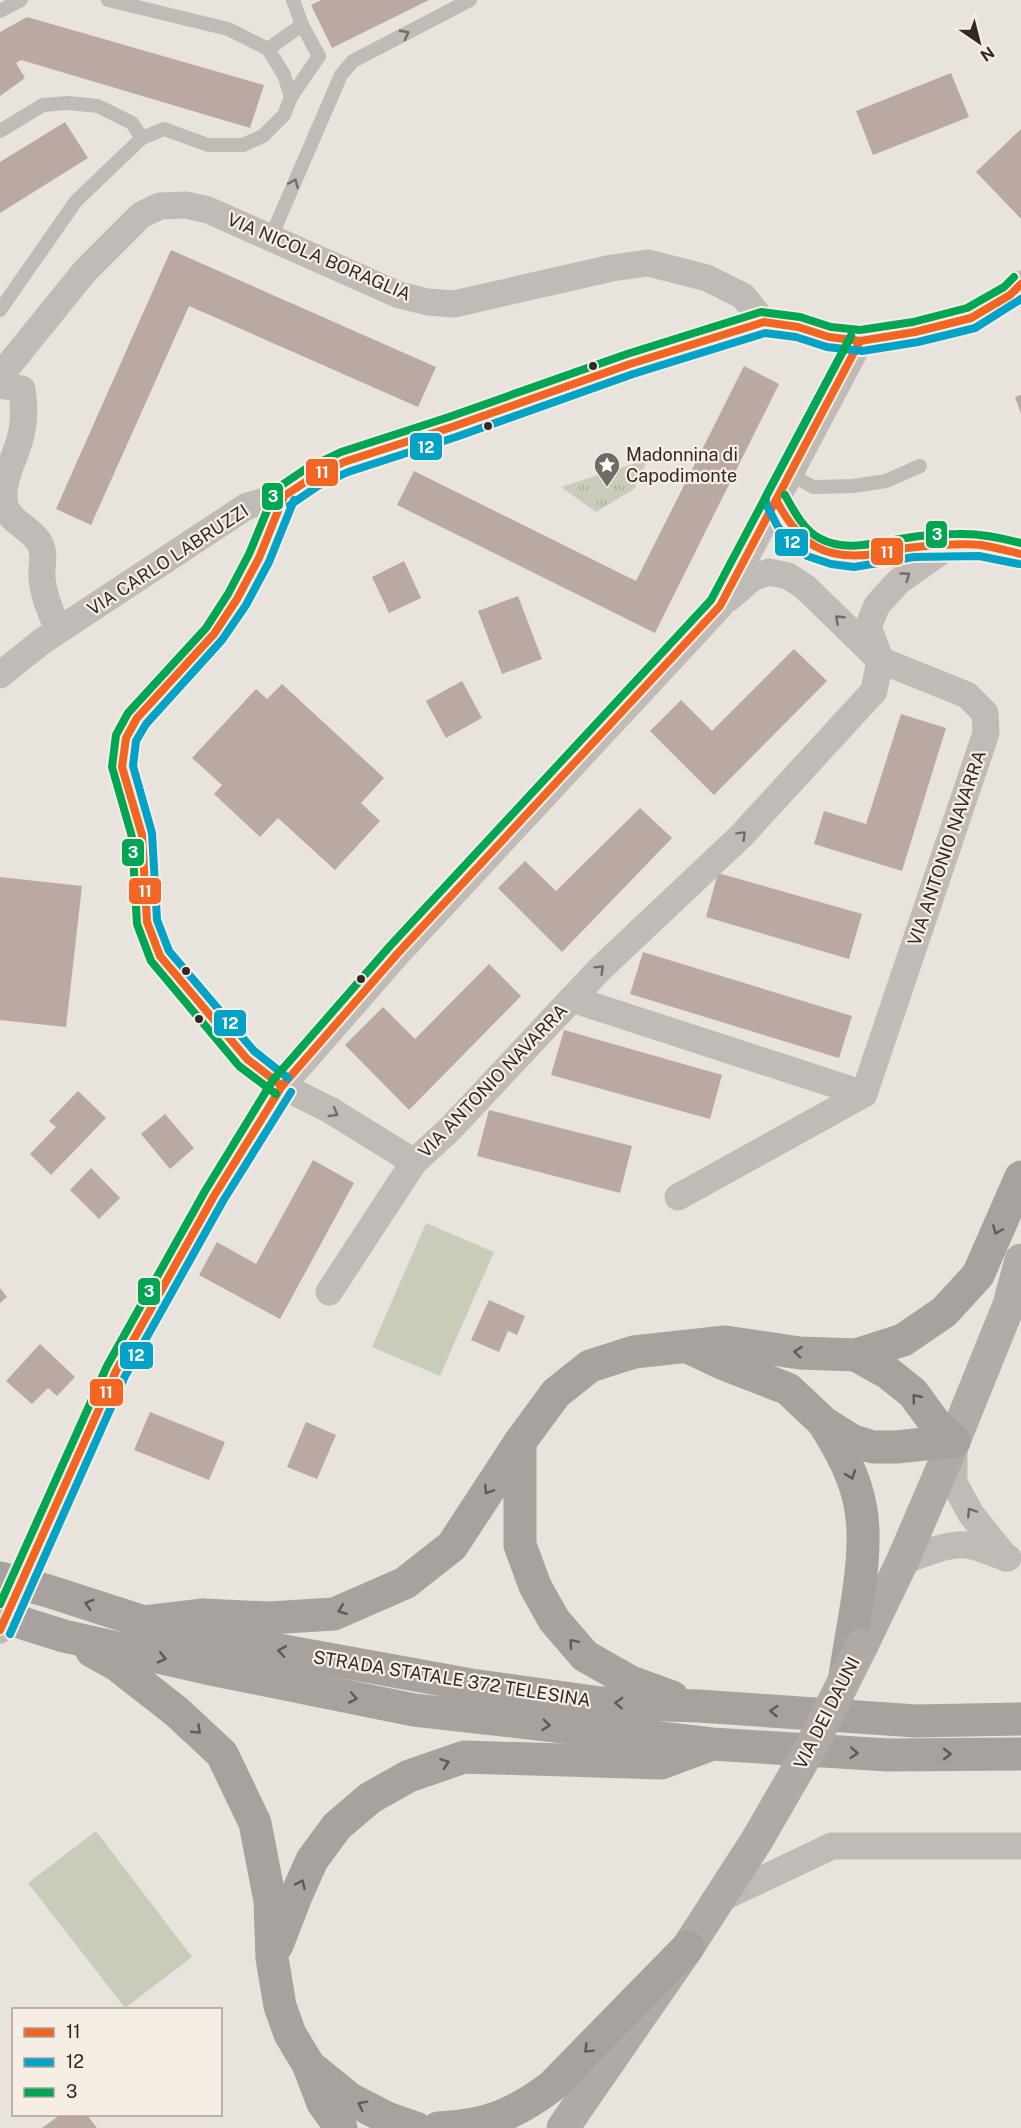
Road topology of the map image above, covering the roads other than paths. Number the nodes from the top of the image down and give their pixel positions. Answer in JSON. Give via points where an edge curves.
{"nodes":[{"id":1,"x":21,"y":0,"type":"edge"},
{"id":2,"x":108,"y":0,"type":"edge"},
{"id":3,"x":293,"y":0,"type":"edge"},
{"id":4,"x":470,"y":0,"type":"edge"},
{"id":5,"x":0,"y":11,"type":"edge"},
{"id":6,"x":302,"y":25,"type":"junction"},
{"id":7,"x":268,"y":49,"type":"junction"},
{"id":8,"x":291,"y":97,"type":"junction"},
{"id":9,"x":0,"y":131,"type":"edge"},
{"id":10,"x":142,"y":138,"type":"junction"},
{"id":11,"x":271,"y":237,"type":"junction"},
{"id":12,"x":1021,"y":284,"type":"edge"},
{"id":13,"x":0,"y":310,"type":"edge"},
{"id":14,"x":764,"y":322,"type":"junction"},
{"id":15,"x":860,"y":341,"type":"junction"},
{"id":16,"x":0,"y":376,"type":"edge"},
{"id":17,"x":0,"y":385,"type":"edge"},
{"id":18,"x":920,"y":466,"type":"dead end"},
{"id":19,"x":790,"y":474,"type":"junction"},
{"id":20,"x":284,"y":496,"type":"junction"},
{"id":21,"x":776,"y":500,"type":"junction"},
{"id":22,"x":949,"y":546,"type":"junction"},
{"id":23,"x":1021,"y":554,"type":"edge"},
{"id":24,"x":720,"y":606,"type":"junction"},
{"id":25,"x":58,"y":630,"type":"junction"},
{"id":26,"x":880,"y":660,"type":"junction"},
{"id":27,"x":0,"y":675,"type":"edge"},
{"id":28,"x":572,"y":999,"type":"junction"},
{"id":29,"x":282,"y":1086,"type":"junction"},
{"id":30,"x":864,"y":1094,"type":"junction"},
{"id":31,"x":414,"y":1162,"type":"junction"},
{"id":32,"x":1021,"y":1177,"type":"edge"},
{"id":33,"x":678,"y":1197,"type":"dead end"},
{"id":34,"x":1021,"y":1260,"type":"edge"},
{"id":35,"x":329,"y":1292,"type":"dead end"},
{"id":36,"x":688,"y":1347,"type":"junction"},
{"id":37,"x":856,"y":1355,"type":"junction"},
{"id":38,"x":824,"y":1423,"type":"junction"},
{"id":39,"x":954,"y":1441,"type":"junction"},
{"id":40,"x":520,"y":1442,"type":"junction"},
{"id":41,"x":1013,"y":1558,"type":"edge"},
{"id":42,"x":902,"y":1562,"type":"junction"},
{"id":43,"x":0,"y":1578,"type":"edge"},
{"id":44,"x":0,"y":1616,"type":"edge"},
{"id":45,"x":144,"y":1622,"type":"junction"},
{"id":46,"x":0,"y":1630,"type":"edge"},
{"id":47,"x":64,"y":1636,"type":"junction"},
{"id":48,"x":844,"y":1681,"type":"junction"},
{"id":49,"x":699,"y":1706,"type":"junction"},
{"id":50,"x":1021,"y":1719,"type":"edge"},
{"id":51,"x":712,"y":1744,"type":"junction"},
{"id":52,"x":1021,"y":1754,"type":"edge"},
{"id":53,"x":1021,"y":1846,"type":"edge"},
{"id":54,"x":720,"y":1899,"type":"junction"},
{"id":55,"x":688,"y":1947,"type":"junction"},
{"id":56,"x":272,"y":1958,"type":"junction"},
{"id":57,"x":308,"y":2064,"type":"junction"},
{"id":58,"x":341,"y":2128,"type":"edge"},
{"id":59,"x":425,"y":2128,"type":"edge"},
{"id":60,"x":563,"y":2128,"type":"edge"}],
"edges":[{"from":1,"to":5,"type":"lane"},
{"from":2,"to":7,"type":"lane","via":[[228,29]]},
{"from":3,"to":6,"type":"lane"},
{"from":11,"to":4,"type":"lane","one_way":true,"via":[[341,75],[353,61]]},
{"from":6,"to":7,"type":"lane"},
{"from":6,"to":8,"type":"lane","via":[[319,56]]},
{"from":7,"to":8,"type":"lane","via":[[284,75]]},
{"from":8,"to":10,"type":"lane","via":[[284,115],[263,136],[243,145],[208,145],[164,129]]},
{"from":9,"to":10,"type":"lane","via":[[43,105],[68,103],[98,106],[132,123]]},
{"from":10,"to":13,"type":"lane","via":[[76,201]]},
{"from":11,"to":14,"type":"street","name":"VIA NICOLA BORAGLIA","via":[[399,295],[454,304],[648,263],[707,278],[743,296]]},
{"from":11,"to":16,"type":"street","name":"VIA NICOLA BORAGLIA","via":[[208,210],[186,205],[160,206],[141,215],[85,271]]},
{"from":12,"to":15,"type":"street","name":"VIA CARLO LABRUZZI","via":[[971,318],[915,333]]},
{"from":14,"to":15,"type":"street","name":"VIA CARLO LABRUZZI"},
{"from":14,"to":20,"type":"street","name":"VIA CARLO LABRUZZI","via":[[344,462]]},
{"from":15,"to":19,"type":"street"},
{"from":17,"to":25,"type":"street","via":[[22,389],[25,416],[6,477],[5,506],[39,542],[44,558],[41,576]]},
{"from":18,"to":19,"type":"lane","via":[[886,481],[853,486],[813,487]]},
{"from":19,"to":21,"type":"street"},
{"from":20,"to":25,"type":"street","name":"VIA CARLO LABRUZZI","via":[[247,506]]},
{"from":20,"to":29,"type":"street","name":"VIA ANTONIO NAVARRA","via":[[259,558],[214,634],[137,718],[126,738],[122,767],[142,835],[147,922],[160,956],[247,1059]]},
{"from":21,"to":22,"type":"street","via":[[800,537],[812,547],[833,554],[853,557],[913,547]]},
{"from":21,"to":24,"type":"street"},
{"from":22,"to":23,"type":"street","via":[[980,545]]},
{"from":26,"to":22,"type":"street","one_way":true,"via":[[868,627],[877,605],[899,581]]},
{"from":26,"to":24,"type":"street","name":"VIA ANTONIO NAVARRA","one_way":true,"via":[[805,587],[788,576],[769,572],[752,578]]},
{"from":24,"to":29,"type":"street","via":[[414,936]]},
{"from":25,"to":27,"type":"street","name":"VIA CARLO LABRUZZI"},
{"from":28,"to":26,"type":"street","name":"VIA ANTONIO NAVARRA","one_way":true,"via":[[741,836],[874,691]]},
{"from":26,"to":30,"type":"street","name":"VIA ANTONIO NAVARRA","via":[[967,695],[985,713],[986,733]]},
{"from":28,"to":30,"type":"street","name":"VIA ANTONIO NAVARRA"},
{"from":28,"to":31,"type":"street","name":"VIA ANTONIO NAVARRA"},
{"from":29,"to":31,"type":"street","name":"VIA ANTONIO NAVARRA","one_way":true,"via":[[330,1110]]},
{"from":29,"to":46,"type":"street","bridge":true,"via":[[214,1196],[116,1371]]},
{"from":30,"to":33,"type":"street"},
{"from":31,"to":35,"type":"street","name":"VIA ANTONIO NAVARRA"},
{"from":32,"to":37,"type":"highway","one_way":true,"via":[[978,1275],[944,1312],[903,1340]]},
{"from":34,"to":39,"type":"main road","name":"VIA DEI DAUNI","via":[[1009,1305]]},
{"from":37,"to":36,"type":"highway","one_way":true,"via":[[800,1353],[725,1342]]},
{"from":36,"to":38,"type":"highway","via":[[788,1389]]},
{"from":36,"to":40,"type":"highway","via":[[634,1352],[591,1366],[556,1393]]},
{"from":39,"to":37,"type":"highway","one_way":true,"via":[[913,1393]]},
{"from":38,"to":39,"type":"highway","via":[[873,1448]]},
{"from":38,"to":48,"type":"highway","one_way":true,"via":[[850,1470],[863,1526],[862,1561]]},
{"from":41,"to":39,"type":"street","one_way":true,"via":[[971,1514],[954,1483]]},
{"from":39,"to":42,"type":"main road","name":"VIA DEI DAUNI"},
{"from":40,"to":45,"type":"highway","one_way":true,"via":[[452,1546],[405,1583],[334,1614],[269,1618],[203,1615]]},
{"from":49,"to":40,"type":"highway","one_way":true,"via":[[631,1682],[585,1656],[554,1620],[535,1586],[520,1545]]},
{"from":41,"to":42,"type":"street","via":[[965,1545],[930,1551]]},
{"from":42,"to":48,"type":"main road","name":"VIA DEI DAUNI","bridge":true},
{"from":45,"to":43,"type":"highway","name":"STRADA STATALE 372 TELESINA","one_way":true},
{"from":44,"to":47,"type":"highway","name":"STRADA STATALE 372 TELESINA"},
{"from":49,"to":45,"type":"highway","name":"STRADA STATALE 372 TELESINA","one_way":true,"via":[[601,1703],[471,1685]]},
{"from":47,"to":51,"type":"highway","name":"STRADA STATALE 372 TELESINA","one_way":true,"via":[[414,1710]]},
{"from":47,"to":56,"type":"highway","one_way":true,"via":[[117,1665],[222,1754],[255,1823],[270,1901]]},
{"from":48,"to":54,"type":"main road","name":"VIA DEI DAUNI","bridge":true,"via":[[808,1753]]},
{"from":50,"to":49,"type":"highway","name":"STRADA STATALE 372 TELESINA","one_way":true,"via":[[916,1721]]},
{"from":51,"to":52,"type":"highway","name":"STRADA STATALE 372 TELESINA","one_way":true,"via":[[888,1755]]},
{"from":56,"to":51,"type":"highway","one_way":true,"via":[[312,1860],[337,1826],[370,1798],[409,1776],[464,1757],[661,1763]]},
{"from":53,"to":54,"type":"street","via":[[832,1846]]},
{"from":54,"to":55,"type":"main road","name":"VIA DEI DAUNI"},
{"from":55,"to":59,"type":"highway","one_way":true,"via":[[530,2103],[486,2123]]},
{"from":55,"to":60,"type":"main road","name":"VIA DEI DAUNI"},
{"from":56,"to":57,"type":"highway","via":[[280,2006],[290,2034]]},
{"from":57,"to":58,"type":"highway","via":[[323,2103]]},
{"from":59,"to":57,"type":"highway","one_way":true,"via":[[387,2118],[350,2099]]}]}
